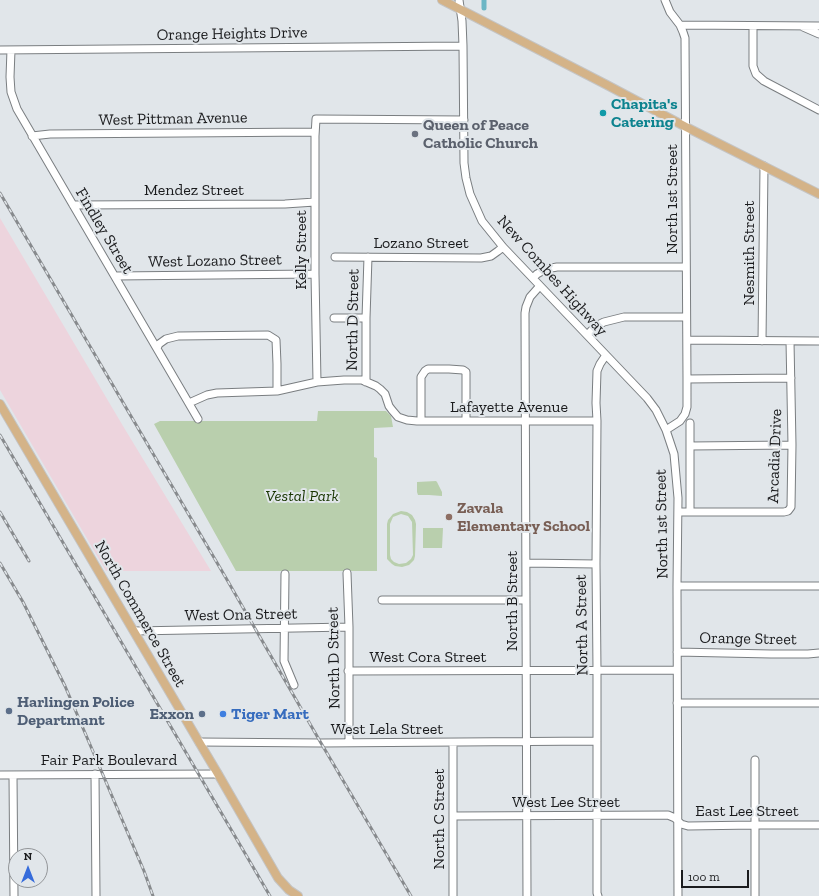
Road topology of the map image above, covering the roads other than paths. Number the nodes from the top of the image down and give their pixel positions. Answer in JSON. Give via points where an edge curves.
{"nodes":[{"id":1,"x":442,"y":0,"type":"edge"},
{"id":2,"x":459,"y":0,"type":"edge"},
{"id":3,"x":665,"y":0,"type":"edge"},
{"id":4,"x":460,"y":9,"type":"junction"},
{"id":5,"x":680,"y":25,"type":"junction"},
{"id":6,"x":753,"y":26,"type":"junction"},
{"id":7,"x":801,"y":26,"type":"junction"},
{"id":8,"x":819,"y":26,"type":"edge"},
{"id":9,"x":819,"y":34,"type":"edge"},
{"id":10,"x":463,"y":46,"type":"junction"},
{"id":11,"x":0,"y":50,"type":"edge"},
{"id":12,"x":11,"y":50,"type":"junction"},
{"id":13,"x":819,"y":110,"type":"edge"},
{"id":14,"x":464,"y":120,"type":"junction"},
{"id":15,"x":686,"y":127,"type":"junction"},
{"id":16,"x":315,"y":132,"type":"junction"},
{"id":17,"x":32,"y":136,"type":"junction"},
{"id":18,"x":764,"y":166,"type":"junction"},
{"id":19,"x":819,"y":194,"type":"edge"},
{"id":20,"x":315,"y":202,"type":"junction"},
{"id":21,"x":73,"y":205,"type":"junction"},
{"id":22,"x":503,"y":247,"type":"junction"},
{"id":23,"x":335,"y":257,"type":"dead end"},
{"id":24,"x":368,"y":257,"type":"junction"},
{"id":25,"x":686,"y":267,"type":"junction"},
{"id":26,"x":315,"y":274,"type":"junction"},
{"id":27,"x":115,"y":276,"type":"junction"},
{"id":28,"x":533,"y":278,"type":"junction"},
{"id":29,"x":541,"y":287,"type":"junction"},
{"id":30,"x":686,"y":317,"type":"junction"},
{"id":31,"x":334,"y":318,"type":"dead end"},
{"id":32,"x":366,"y":318,"type":"junction"},
{"id":33,"x":587,"y":335,"type":"junction"},
{"id":34,"x":687,"y":340,"type":"junction"},
{"id":35,"x":762,"y":340,"type":"junction"},
{"id":36,"x":790,"y":340,"type":"junction"},
{"id":37,"x":819,"y":340,"type":"edge"},
{"id":38,"x":157,"y":348,"type":"junction"},
{"id":39,"x":606,"y":355,"type":"junction"},
{"id":40,"x":791,"y":378,"type":"junction"},
{"id":41,"x":687,"y":379,"type":"junction"},
{"id":42,"x":317,"y":382,"type":"junction"},
{"id":43,"x":366,"y":382,"type":"junction"},
{"id":44,"x":277,"y":391,"type":"junction"},
{"id":45,"x":189,"y":403,"type":"junction"},
{"id":46,"x":0,"y":404,"type":"edge"},
{"id":47,"x":198,"y":419,"type":"dead end"},
{"id":48,"x":466,"y":421,"type":"junction"},
{"id":49,"x":526,"y":421,"type":"junction"},
{"id":50,"x":597,"y":421,"type":"junction"},
{"id":51,"x":421,"y":422,"type":"junction"},
{"id":52,"x":690,"y":423,"type":"dead end"},
{"id":53,"x":666,"y":430,"type":"junction"},
{"id":54,"x":792,"y":445,"type":"junction"},
{"id":55,"x":690,"y":446,"type":"junction"},
{"id":56,"x":678,"y":512,"type":"junction"},
{"id":57,"x":690,"y":512,"type":"junction"},
{"id":58,"x":526,"y":563,"type":"junction"},
{"id":59,"x":596,"y":564,"type":"junction"},
{"id":60,"x":346,"y":573,"type":"dead end"},
{"id":61,"x":285,"y":574,"type":"dead end"},
{"id":62,"x":677,"y":586,"type":"junction"},
{"id":63,"x":819,"y":586,"type":"edge"},
{"id":64,"x":382,"y":600,"type":"dead end"},
{"id":65,"x":526,"y":600,"type":"junction"},
{"id":66,"x":349,"y":627,"type":"junction"},
{"id":67,"x":285,"y":628,"type":"junction"},
{"id":68,"x":134,"y":631,"type":"junction"},
{"id":69,"x":677,"y":652,"type":"junction"},
{"id":70,"x":819,"y":653,"type":"edge"},
{"id":71,"x":527,"y":670,"type":"junction"},
{"id":72,"x":597,"y":670,"type":"junction"},
{"id":73,"x":677,"y":670,"type":"junction"},
{"id":74,"x":348,"y":671,"type":"junction"},
{"id":75,"x":294,"y":685,"type":"dead end"},
{"id":76,"x":677,"y":703,"type":"junction"},
{"id":77,"x":819,"y":703,"type":"edge"},
{"id":78,"x":597,"y":741,"type":"junction"},
{"id":79,"x":199,"y":742,"type":"junction"},
{"id":80,"x":527,"y":742,"type":"junction"},
{"id":81,"x":349,"y":743,"type":"junction"},
{"id":82,"x":453,"y":743,"type":"junction"},
{"id":83,"x":755,"y":760,"type":"dead end"},
{"id":84,"x":95,"y":774,"type":"junction"},
{"id":85,"x":218,"y":774,"type":"junction"},
{"id":86,"x":0,"y":775,"type":"edge"},
{"id":87,"x":14,"y":775,"type":"junction"},
{"id":88,"x":598,"y":815,"type":"junction"},
{"id":89,"x":452,"y":816,"type":"junction"},
{"id":90,"x":527,"y":816,"type":"junction"},
{"id":91,"x":678,"y":820,"type":"junction"},
{"id":92,"x":755,"y":825,"type":"junction"},
{"id":93,"x":819,"y":825,"type":"edge"},
{"id":94,"x":14,"y":896,"type":"edge"},
{"id":95,"x":96,"y":896,"type":"edge"},
{"id":96,"x":298,"y":896,"type":"edge"},
{"id":97,"x":452,"y":896,"type":"edge"},
{"id":98,"x":527,"y":896,"type":"edge"},
{"id":99,"x":598,"y":896,"type":"edge"},
{"id":100,"x":678,"y":896,"type":"edge"},
{"id":101,"x":755,"y":896,"type":"edge"}],
"edges":[{"from":1,"to":4,"type":"main road"},
{"from":2,"to":4,"type":"street","name":"New Combes Highway"},
{"from":3,"to":5,"type":"street","name":"North 1st Street"},
{"from":4,"to":10,"type":"street","name":"New Combes Highway"},
{"from":4,"to":15,"type":"main road"},
{"from":5,"to":6,"type":"street"},
{"from":5,"to":15,"type":"street","name":"North 1st Street","via":[[685,38]]},
{"from":6,"to":7,"type":"street"},
{"from":6,"to":13,"type":"street","via":[[753,66],[756,74],[764,81]]},
{"from":7,"to":8,"type":"street"},
{"from":7,"to":9,"type":"street"},
{"from":10,"to":12,"type":"street","name":"Orange Heights Drive"},
{"from":10,"to":14,"type":"street","name":"New Combes Highway"},
{"from":11,"to":12,"type":"street","name":"Orange Heights Drive"},
{"from":12,"to":17,"type":"street","name":"Findley Street","via":[[11,92]]},
{"from":14,"to":16,"type":"street","name":"Kelly Street","via":[[316,119]]},
{"from":14,"to":22,"type":"street","name":"New Combes Highway","via":[[464,163],[470,194],[482,221]]},
{"from":15,"to":18,"type":"main road"},
{"from":15,"to":25,"type":"street","name":"North 1st Street"},
{"from":16,"to":17,"type":"street","name":"West Pittman Avenue"},
{"from":16,"to":20,"type":"street","name":"Kelly Street"},
{"from":17,"to":21,"type":"street","name":"Findley Street"},
{"from":18,"to":19,"type":"main road"},
{"from":18,"to":35,"type":"street","name":"Nesmith Street"},
{"from":20,"to":21,"type":"street","name":"Mendez Street"},
{"from":20,"to":26,"type":"street","name":"Kelly Street"},
{"from":21,"to":27,"type":"street","name":"Findley Street"},
{"from":22,"to":24,"type":"street","name":"Lozano Street","via":[[491,256],[481,258]]},
{"from":22,"to":28,"type":"street","name":"New Combes Highway"},
{"from":23,"to":24,"type":"street","name":"Lozano Street"},
{"from":24,"to":32,"type":"street","name":"North D Street"},
{"from":25,"to":28,"type":"street","via":[[557,267],[544,270]]},
{"from":25,"to":30,"type":"street","name":"North 1st Street"},
{"from":26,"to":27,"type":"street","name":"West Lozano Street"},
{"from":26,"to":42,"type":"street","name":"Kelly Street"},
{"from":27,"to":38,"type":"street","name":"Findley Street"},
{"from":28,"to":29,"type":"street","name":"New Combes Highway"},
{"from":29,"to":33,"type":"street","name":"New Combes Highway"},
{"from":29,"to":49,"type":"street","name":"North B Street","via":[[530,297],[525,313]]},
{"from":30,"to":33,"type":"street","via":[[624,317],[604,322]]},
{"from":30,"to":34,"type":"street","name":"North 1st Street"},
{"from":31,"to":32,"type":"street"},
{"from":32,"to":43,"type":"street","name":"North D Street"},
{"from":33,"to":39,"type":"street","name":"New Combes Highway"},
{"from":34,"to":35,"type":"street"},
{"from":34,"to":41,"type":"street","name":"North 1st Street"},
{"from":35,"to":36,"type":"street"},
{"from":36,"to":37,"type":"street"},
{"from":36,"to":40,"type":"street","name":"Arcadia Drive"},
{"from":38,"to":44,"type":"street","via":[[166,339],[178,336],[268,334],[276,340]]},
{"from":38,"to":45,"type":"street","name":"Findley Street"},
{"from":39,"to":50,"type":"street","name":"North A Street","via":[[597,371]]},
{"from":39,"to":53,"type":"street","name":"New Combes Highway","via":[[647,398]]},
{"from":40,"to":41,"type":"street"},
{"from":40,"to":54,"type":"street","name":"Arcadia Drive"},
{"from":41,"to":53,"type":"street","name":"North 1st Street","via":[[685,414],[680,422]]},
{"from":42,"to":43,"type":"street"},
{"from":42,"to":44,"type":"street"},
{"from":43,"to":51,"type":"street","name":"North D Street","via":[[385,394],[389,406],[398,417]]},
{"from":44,"to":45,"type":"street","via":[[217,393]]},
{"from":45,"to":47,"type":"street","name":"Findley Street"},
{"from":46,"to":68,"type":"main road","name":"North Commerce Street"},
{"from":48,"to":49,"type":"street","name":"Lafayette Avenue"},
{"from":48,"to":51,"type":"street","name":"Lafayette Avenue"},
{"from":48,"to":51,"type":"street","via":[[466,372],[428,369],[421,377]]},
{"from":49,"to":50,"type":"street","name":"Lafayette Avenue"},
{"from":49,"to":58,"type":"street","name":"North B Street"},
{"from":50,"to":59,"type":"street","name":"North A Street"},
{"from":52,"to":55,"type":"street"},
{"from":53,"to":56,"type":"street","name":"North 1st Street","via":[[674,454]]},
{"from":54,"to":55,"type":"street"},
{"from":54,"to":57,"type":"street","name":"Arcadia Drive","via":[[791,507],[788,511]]},
{"from":55,"to":57,"type":"street"},
{"from":56,"to":57,"type":"street","name":"Arcadia Drive"},
{"from":56,"to":62,"type":"street","name":"North 1st Street"},
{"from":58,"to":59,"type":"street"},
{"from":58,"to":65,"type":"street","name":"North B Street"},
{"from":59,"to":72,"type":"street","name":"North A Street"},
{"from":60,"to":66,"type":"street","name":"North D Street"},
{"from":61,"to":67,"type":"street"},
{"from":62,"to":63,"type":"street"},
{"from":62,"to":69,"type":"street","name":"North 1st Street"},
{"from":64,"to":65,"type":"street"},
{"from":65,"to":71,"type":"street","name":"North B Street"},
{"from":66,"to":67,"type":"street","name":"West Ona Street"},
{"from":66,"to":74,"type":"street","name":"North D Street"},
{"from":67,"to":68,"type":"street","name":"West Ona Street"},
{"from":67,"to":75,"type":"street","via":[[284,662]]},
{"from":68,"to":79,"type":"main road","name":"North Commerce Street"},
{"from":69,"to":70,"type":"street","name":"Orange Street"},
{"from":69,"to":73,"type":"street","name":"North 1st Street"},
{"from":71,"to":72,"type":"street","name":"West Cora Street"},
{"from":71,"to":74,"type":"street","name":"West Cora Street"},
{"from":71,"to":80,"type":"street","name":"North B Street"},
{"from":72,"to":73,"type":"street","name":"West Cora Street"},
{"from":72,"to":78,"type":"street","name":"North A Street"},
{"from":73,"to":76,"type":"street","name":"North 1st Street"},
{"from":74,"to":81,"type":"street","name":"North D Street"},
{"from":76,"to":77,"type":"street"},
{"from":76,"to":91,"type":"street","name":"North 1st Street"},
{"from":78,"to":80,"type":"street","name":"West Lela Street"},
{"from":78,"to":88,"type":"street","name":"North A Street"},
{"from":79,"to":81,"type":"street","name":"West Lela Street"},
{"from":79,"to":85,"type":"main road","name":"North Commerce Street"},
{"from":80,"to":82,"type":"street","name":"West Lela Street"},
{"from":80,"to":90,"type":"street","name":"North B Street"},
{"from":81,"to":82,"type":"street","name":"West Lela Street"},
{"from":82,"to":89,"type":"street","name":"North C Street"},
{"from":83,"to":92,"type":"street"},
{"from":84,"to":85,"type":"street","name":"Fair Park Boulevard"},
{"from":84,"to":87,"type":"street","name":"Fair Park Boulevard"},
{"from":84,"to":95,"type":"street"},
{"from":85,"to":96,"type":"main road","name":"North Commerce Street","via":[[278,878]]},
{"from":86,"to":87,"type":"street","name":"Fair Park Boulevard"},
{"from":87,"to":94,"type":"street"},
{"from":88,"to":90,"type":"street","name":"West Lee Street"},
{"from":88,"to":91,"type":"street","name":"West Lee Street","via":[[668,815]]},
{"from":88,"to":99,"type":"street","name":"North A Street"},
{"from":89,"to":90,"type":"street","name":"West Lee Street"},
{"from":89,"to":97,"type":"street","name":"North C Street"},
{"from":90,"to":98,"type":"street","name":"North B Street"},
{"from":91,"to":92,"type":"street","name":"East Lee Street","via":[[688,826]]},
{"from":91,"to":100,"type":"street","name":"North 1st Street"},
{"from":92,"to":93,"type":"street","name":"East Lee Street"},
{"from":92,"to":101,"type":"street"}]}
